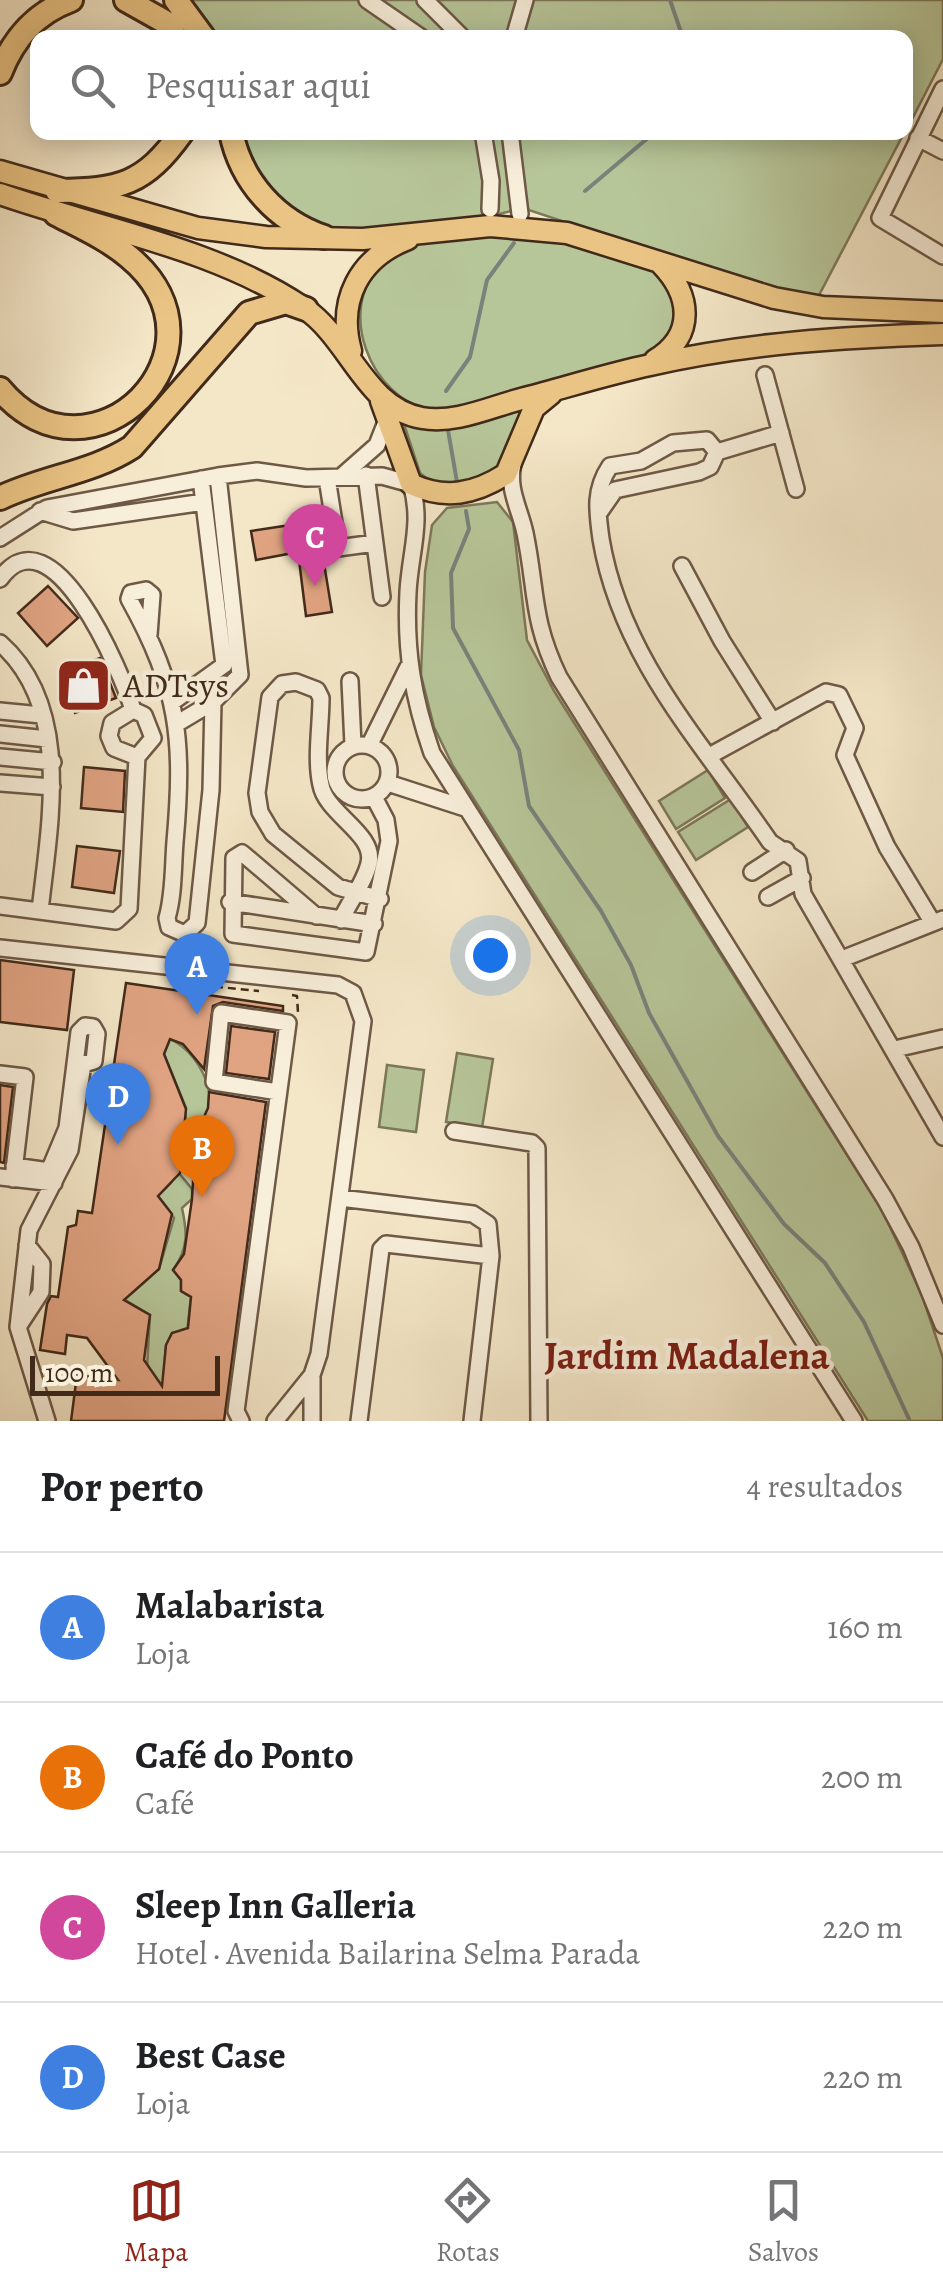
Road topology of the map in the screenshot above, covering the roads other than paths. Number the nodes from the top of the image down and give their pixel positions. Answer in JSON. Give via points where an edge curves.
{"nodes":[{"id":1,"x":71,"y":0,"type":"edge"},
{"id":2,"x":126,"y":0,"type":"edge"},
{"id":3,"x":176,"y":0,"type":"edge"},
{"id":4,"x":367,"y":0,"type":"edge"},
{"id":5,"x":424,"y":0,"type":"edge"},
{"id":6,"x":525,"y":0,"type":"edge"},
{"id":7,"x":171,"y":30,"type":"edge"},
{"id":8,"x":198,"y":30,"type":"edge"},
{"id":9,"x":410,"y":30,"type":"edge"},
{"id":10,"x":455,"y":30,"type":"edge"},
{"id":11,"x":516,"y":30,"type":"edge"},
{"id":12,"x":0,"y":72,"type":"edge"},
{"id":13,"x":943,"y":89,"type":"edge"},
{"id":14,"x":918,"y":138,"type":"junction"},
{"id":15,"x":176,"y":140,"type":"edge"},
{"id":16,"x":233,"y":140,"type":"edge"},
{"id":17,"x":484,"y":140,"type":"edge"},
{"id":18,"x":511,"y":140,"type":"edge"},
{"id":19,"x":943,"y":151,"type":"edge"},
{"id":20,"x":0,"y":171,"type":"edge"},
{"id":21,"x":0,"y":194,"type":"edge"},
{"id":22,"x":56,"y":202,"type":"junction"},
{"id":23,"x":490,"y":209,"type":"dead end"},
{"id":24,"x":520,"y":214,"type":"dead end"},
{"id":25,"x":429,"y":232,"type":"junction"},
{"id":26,"x":324,"y":237,"type":"junction"},
{"id":27,"x":943,"y":256,"type":"edge"},
{"id":28,"x":661,"y":264,"type":"junction"},
{"id":29,"x":306,"y":308,"type":"junction"},
{"id":30,"x":943,"y":312,"type":"edge"},
{"id":31,"x":943,"y":334,"type":"edge"},
{"id":32,"x":352,"y":355,"type":"junction"},
{"id":33,"x":645,"y":366,"type":"junction"},
{"id":34,"x":765,"y":375,"type":"dead end"},
{"id":35,"x":0,"y":389,"type":"edge"},
{"id":36,"x":552,"y":392,"type":"junction"},
{"id":37,"x":384,"y":409,"type":"junction"},
{"id":38,"x":780,"y":433,"type":"junction"},
{"id":39,"x":717,"y":452,"type":"junction"},
{"id":40,"x":513,"y":463,"type":"junction"},
{"id":41,"x":366,"y":475,"type":"junction"},
{"id":42,"x":336,"y":477,"type":"junction"},
{"id":43,"x":209,"y":478,"type":"junction"},
{"id":44,"x":411,"y":484,"type":"junction"},
{"id":45,"x":796,"y":489,"type":"dead end"},
{"id":46,"x":0,"y":498,"type":"edge"},
{"id":47,"x":204,"y":502,"type":"junction"},
{"id":48,"x":40,"y":511,"type":"junction"},
{"id":49,"x":598,"y":515,"type":"junction"},
{"id":50,"x":0,"y":538,"type":"edge"},
{"id":51,"x":375,"y":544,"type":"junction"},
{"id":52,"x":682,"y":566,"type":"dead end"},
{"id":53,"x":0,"y":579,"type":"edge"},
{"id":54,"x":382,"y":597,"type":"dead end"},
{"id":55,"x":149,"y":635,"type":"dead end"},
{"id":56,"x":0,"y":643,"type":"edge"},
{"id":57,"x":410,"y":663,"type":"junction"},
{"id":58,"x":350,"y":681,"type":"dead end"},
{"id":59,"x":174,"y":701,"type":"junction"},
{"id":60,"x":214,"y":702,"type":"junction"},
{"id":61,"x":133,"y":710,"type":"junction"},
{"id":62,"x":0,"y":711,"type":"edge"},
{"id":63,"x":41,"y":715,"type":"junction"},
{"id":64,"x":773,"y":722,"type":"junction"},
{"id":65,"x":178,"y":723,"type":"junction"},
{"id":66,"x":0,"y":734,"type":"edge"},
{"id":67,"x":47,"y":739,"type":"junction"},
{"id":68,"x":361,"y":745,"type":"junction"},
{"id":69,"x":711,"y":756,"type":"junction"},
{"id":70,"x":0,"y":757,"type":"edge"},
{"id":71,"x":137,"y":757,"type":"junction"},
{"id":72,"x":52,"y":762,"type":"junction"},
{"id":73,"x":0,"y":783,"type":"edge"},
{"id":74,"x":388,"y":783,"type":"junction"},
{"id":75,"x":52,"y":788,"type":"junction"},
{"id":76,"x":375,"y":799,"type":"junction"},
{"id":77,"x":465,"y":808,"type":"junction"},
{"id":78,"x":786,"y":850,"type":"junction"},
{"id":79,"x":752,"y":872,"type":"dead end"},
{"id":80,"x":802,"y":878,"type":"junction"},
{"id":81,"x":353,"y":895,"type":"junction"},
{"id":82,"x":768,"y":897,"type":"dead end"},
{"id":83,"x":380,"y":899,"type":"junction"},
{"id":84,"x":230,"y":902,"type":"junction"},
{"id":85,"x":0,"y":906,"type":"edge"},
{"id":86,"x":170,"y":910,"type":"junction"},
{"id":87,"x":40,"y":911,"type":"junction"},
{"id":88,"x":197,"y":914,"type":"junction"},
{"id":89,"x":316,"y":916,"type":"junction"},
{"id":90,"x":340,"y":920,"type":"junction"},
{"id":91,"x":938,"y":921,"type":"edge"},
{"id":92,"x":374,"y":924,"type":"junction"},
{"id":93,"x":0,"y":948,"type":"edge"},
{"id":94,"x":842,"y":959,"type":"junction"},
{"id":95,"x":943,"y":1038,"type":"edge"},
{"id":96,"x":896,"y":1049,"type":"junction"},
{"id":97,"x":0,"y":1074,"type":"edge"},
{"id":98,"x":278,"y":1092,"type":"junction"},
{"id":99,"x":454,"y":1131,"type":"dead end"},
{"id":100,"x":943,"y":1137,"type":"edge"},
{"id":101,"x":9,"y":1174,"type":"edge"},
{"id":102,"x":54,"y":1184,"type":"junction"},
{"id":103,"x":340,"y":1198,"type":"junction"},
{"id":104,"x":491,"y":1256,"type":"junction"},
{"id":105,"x":943,"y":1326,"type":"edge"},
{"id":106,"x":312,"y":1375,"type":"junction"},
{"id":107,"x":48,"y":1421,"type":"edge"},
{"id":108,"x":241,"y":1421,"type":"edge"},
{"id":109,"x":275,"y":1421,"type":"edge"},
{"id":110,"x":312,"y":1421,"type":"edge"},
{"id":111,"x":359,"y":1421,"type":"edge"},
{"id":112,"x":472,"y":1421,"type":"edge"},
{"id":113,"x":539,"y":1421,"type":"edge"},
{"id":114,"x":854,"y":1421,"type":"edge"}],
"edges":[{"from":1,"to":12,"type":"highway","via":[[46,9],[23,32]]},
{"from":2,"to":7,"type":"highway"},
{"from":3,"to":8,"type":"highway"},
{"from":4,"to":9,"type":"street"},
{"from":5,"to":10,"type":"street"},
{"from":6,"to":11,"type":"street"},
{"from":13,"to":14,"type":"street"},
{"from":14,"to":19,"type":"street"},
{"from":14,"to":27,"type":"street","via":[[880,218]]},
{"from":15,"to":22,"type":"highway","via":[[136,180]]},
{"from":16,"to":26,"type":"highway","via":[[252,184],[278,213]]},
{"from":17,"to":23,"type":"street"},
{"from":18,"to":24,"type":"street"},
{"from":20,"to":22,"type":"main road"},
{"from":21,"to":22,"type":"main road"},
{"from":22,"to":26,"type":"main road","via":[[198,228]]},
{"from":22,"to":29,"type":"main road","via":[[251,278]]},
{"from":22,"to":35,"type":"highway","via":[[130,257],[165,303],[170,339],[160,374],[141,403],[113,420],[78,427],[44,423],[16,408]]},
{"from":25,"to":26,"type":"main road"},
{"from":25,"to":28,"type":"main road","via":[[490,226],[567,233]]},
{"from":25,"to":32,"type":"main road","via":[[390,246],[356,280],[346,321]]},
{"from":28,"to":30,"type":"main road","via":[[823,307]]},
{"from":28,"to":33,"type":"main road","via":[[681,290],[685,323],[670,351]]},
{"from":29,"to":32,"type":"main road"},
{"from":29,"to":46,"type":"highway","via":[[286,302],[248,313],[156,424],[111,460]]},
{"from":31,"to":33,"type":"main road","via":[[763,344]]},
{"from":32,"to":37,"type":"main road"},
{"from":33,"to":36,"type":"main road"},
{"from":34,"to":38,"type":"street"},
{"from":36,"to":37,"type":"main road","via":[[458,418]]},
{"from":36,"to":40,"type":"main road","via":[[534,408]]},
{"from":37,"to":42,"type":"street","via":[[377,446]]},
{"from":37,"to":44,"type":"main road"},
{"from":38,"to":39,"type":"street"},
{"from":38,"to":45,"type":"street"},
{"from":39,"to":49,"type":"street","via":[[699,472],[615,490]]},
{"from":39,"to":49,"type":"street","via":[[707,440],[690,439],[610,466],[596,496]]},
{"from":40,"to":44,"type":"main road","via":[[490,484],[463,493]]},
{"from":40,"to":105,"type":"street","via":[[511,488],[526,538],[533,608],[558,678],[884,1198]]},
{"from":41,"to":42,"type":"street"},
{"from":41,"to":44,"type":"street"},
{"from":41,"to":51,"type":"street"},
{"from":42,"to":43,"type":"street","via":[[257,471]]},
{"from":42,"to":51,"type":"street","via":[[338,548]]},
{"from":43,"to":47,"type":"street"},
{"from":43,"to":48,"type":"street"},
{"from":43,"to":60,"type":"street","via":[[241,664],[233,685]]},
{"from":44,"to":57,"type":"street","via":[[419,514],[408,596]]},
{"from":47,"to":48,"type":"street","via":[[73,521]]},
{"from":47,"to":59,"type":"street","via":[[224,666]]},
{"from":48,"to":50,"type":"street"},
{"from":49,"to":69,"type":"street","via":[[608,575],[636,650]]},
{"from":51,"to":54,"type":"street"},
{"from":52,"to":64,"type":"street"},
{"from":53,"to":61,"type":"street","via":[[9,566],[26,560],[45,564],[69,586],[108,644]]},
{"from":55,"to":59,"type":"street"},
{"from":56,"to":63,"type":"street","via":[[30,684]]},
{"from":57,"to":68,"type":"street"},
{"from":57,"to":77,"type":"street","via":[[412,694],[432,753]]},
{"from":58,"to":68,"type":"street"},
{"from":59,"to":65,"type":"street"},
{"from":60,"to":65,"type":"street"},
{"from":60,"to":88,"type":"street"},
{"from":61,"to":71,"type":"street","via":[[152,725],[147,749]]},
{"from":61,"to":71,"type":"street","via":[[112,723],[109,736],[114,748]]},
{"from":62,"to":63,"type":"street"},
{"from":63,"to":67,"type":"street"},
{"from":64,"to":69,"type":"street"},
{"from":64,"to":91,"type":"street","via":[[826,692],[838,694],[855,728],[845,756],[887,846]]},
{"from":65,"to":86,"type":"street"},
{"from":66,"to":67,"type":"street"},
{"from":67,"to":72,"type":"street"},
{"from":68,"to":74,"type":"street","via":[[386,761]]},
{"from":68,"to":76,"type":"street","via":[[340,754],[337,783],[346,794]]},
{"from":69,"to":78,"type":"street","via":[[770,842]]},
{"from":70,"to":72,"type":"street"},
{"from":71,"to":87,"type":"street","via":[[129,909],[116,921]]},
{"from":72,"to":75,"type":"street"},
{"from":73,"to":75,"type":"street"},
{"from":74,"to":76,"type":"street"},
{"from":74,"to":77,"type":"street"},
{"from":75,"to":87,"type":"street"},
{"from":76,"to":83,"type":"street","via":[[389,830]]},
{"from":77,"to":114,"type":"street"},
{"from":78,"to":79,"type":"street"},
{"from":78,"to":80,"type":"street"},
{"from":80,"to":82,"type":"street"},
{"from":80,"to":94,"type":"street","via":[[803,894]]},
{"from":81,"to":81,"type":"street","via":[[273,834],[260,812],[270,697],[282,684],[311,684],[321,698],[321,786],[370,855]]},
{"from":81,"to":83,"type":"street"},
{"from":81,"to":90,"type":"street"},
{"from":83,"to":92,"type":"street"},
{"from":84,"to":89,"type":"street"},
{"from":84,"to":89,"type":"street","via":[[234,858],[242,854]]},
{"from":84,"to":92,"type":"street","via":[[230,930],[238,936],[361,953]]},
{"from":85,"to":87,"type":"street"},
{"from":86,"to":88,"type":"street","via":[[190,907]]},
{"from":86,"to":88,"type":"street","via":[[169,927],[176,932],[193,930]]},
{"from":89,"to":90,"type":"street"},
{"from":90,"to":92,"type":"street"},
{"from":91,"to":94,"type":"street"},
{"from":93,"to":103,"type":"street","via":[[338,985],[353,993],[362,1033]]},
{"from":94,"to":96,"type":"street"},
{"from":95,"to":96,"type":"street"},
{"from":96,"to":100,"type":"street"},
{"from":97,"to":101,"type":"street","via":[[25,1077]]},
{"from":98,"to":98,"type":"street","via":[[293,1024],[220,1013],[214,1082]]},
{"from":98,"to":108,"type":"street","via":[[236,1411]]},
{"from":99,"to":113,"type":"street","via":[[538,1148]]},
{"from":101,"to":102,"type":"street"},
{"from":101,"to":102,"type":"street","via":[[48,1170],[67,1128],[78,1032],[94,1027],[94,1060],[84,1064],[74,1136]]},
{"from":102,"to":107,"type":"street","via":[[27,1245],[18,1327]]},
{"from":103,"to":104,"type":"street","via":[[473,1214],[488,1224]]},
{"from":103,"to":106,"type":"street"},
{"from":104,"to":111,"type":"street","via":[[386,1244],[381,1249]]},
{"from":104,"to":112,"type":"street"},
{"from":106,"to":109,"type":"street"},
{"from":106,"to":110,"type":"street"}]}
